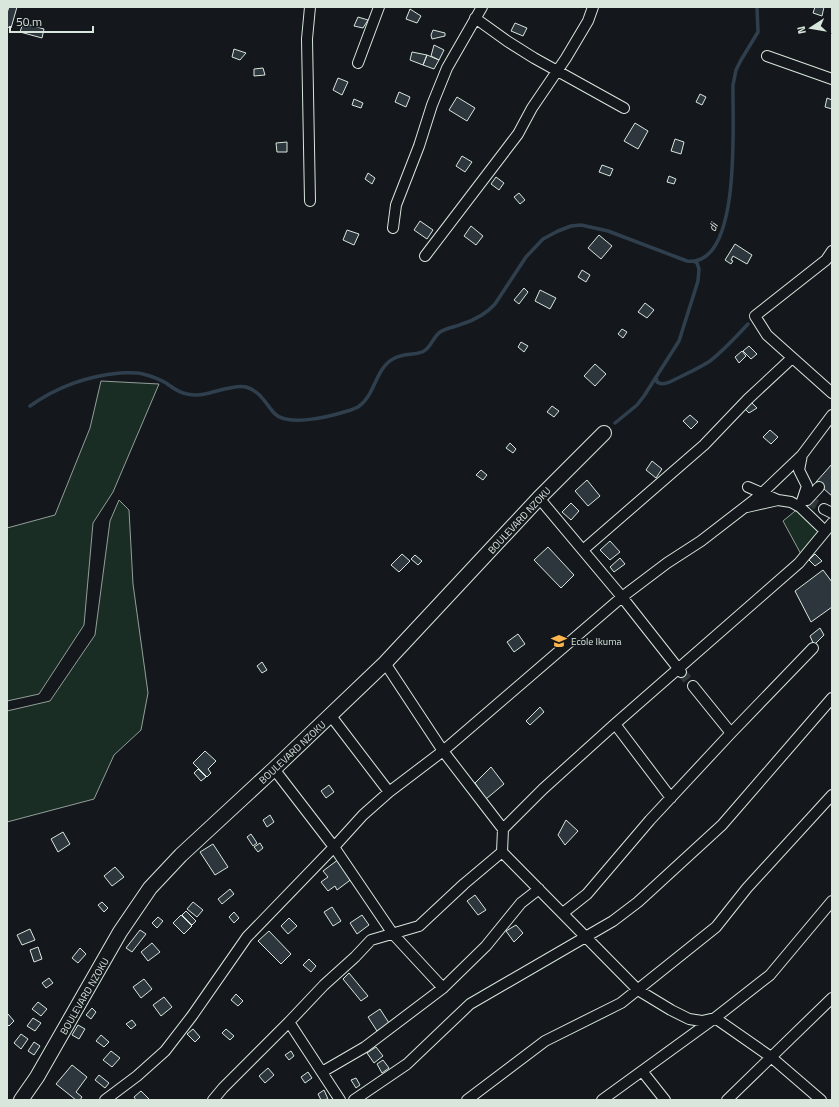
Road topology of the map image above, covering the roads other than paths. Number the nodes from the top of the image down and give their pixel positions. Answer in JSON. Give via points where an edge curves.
{"nodes":[{"id":1,"x":310,"y":7,"type":"edge"},
{"id":2,"x":379,"y":7,"type":"edge"},
{"id":3,"x":482,"y":7,"type":"edge"},
{"id":4,"x":593,"y":7,"type":"edge"},
{"id":5,"x":475,"y":18,"type":"junction"},
{"id":6,"x":766,"y":56,"type":"dead end"},
{"id":7,"x":358,"y":63,"type":"dead end"},
{"id":8,"x":557,"y":70,"type":"junction"},
{"id":9,"x":832,"y":79,"type":"edge"},
{"id":10,"x":624,"y":108,"type":"dead end"},
{"id":11,"x":310,"y":201,"type":"dead end"},
{"id":12,"x":393,"y":228,"type":"dead end"},
{"id":13,"x":832,"y":250,"type":"edge"},
{"id":14,"x":425,"y":256,"type":"dead end"},
{"id":15,"x":792,"y":358,"type":"junction"},
{"id":16,"x":832,"y":393,"type":"edge"},
{"id":17,"x":832,"y":415,"type":"edge"},
{"id":18,"x":604,"y":433,"type":"dead end"},
{"id":19,"x":802,"y":456,"type":"junction"},
{"id":20,"x":748,"y":487,"type":"dead end"},
{"id":21,"x":819,"y":487,"type":"dead end"},
{"id":22,"x":762,"y":493,"type":"junction"},
{"id":23,"x":538,"y":498,"type":"junction"},
{"id":24,"x":778,"y":500,"type":"junction"},
{"id":25,"x":805,"y":501,"type":"junction"},
{"id":26,"x":742,"y":508,"type":"junction"},
{"id":27,"x":829,"y":529,"type":"edge"},
{"id":28,"x":583,"y":550,"type":"junction"},
{"id":29,"x":622,"y":597,"type":"junction"},
{"id":30,"x":814,"y":648,"type":"dead end"},
{"id":31,"x":385,"y":663,"type":"junction"},
{"id":32,"x":680,"y":670,"type":"junction"},
{"id":33,"x":693,"y":686,"type":"tunnel mouth"},
{"id":34,"x":832,"y":698,"type":"edge"},
{"id":35,"x":331,"y":716,"type":"junction"},
{"id":36,"x":615,"y":724,"type":"junction"},
{"id":37,"x":731,"y":733,"type":"junction"},
{"id":38,"x":443,"y":751,"type":"junction"},
{"id":39,"x":274,"y":769,"type":"junction"},
{"id":40,"x":389,"y":792,"type":"junction"},
{"id":41,"x":832,"y":795,"type":"edge"},
{"id":42,"x":671,"y":798,"type":"junction"},
{"id":43,"x":503,"y":829,"type":"junction"},
{"id":44,"x":334,"y":847,"type":"junction"},
{"id":45,"x":502,"y":852,"type":"junction"},
{"id":46,"x":539,"y":889,"type":"junction"},
{"id":47,"x":832,"y":901,"type":"edge"},
{"id":48,"x":563,"y":913,"type":"junction"},
{"id":49,"x":393,"y":934,"type":"junction"},
{"id":50,"x":586,"y":937,"type":"junction"},
{"id":51,"x":443,"y":988,"type":"junction"},
{"id":52,"x":638,"y":990,"type":"junction"},
{"id":53,"x":832,"y":998,"type":"edge"},
{"id":54,"x":716,"y":1018,"type":"junction"},
{"id":55,"x":289,"y":1022,"type":"junction"},
{"id":56,"x":771,"y":1057,"type":"junction"},
{"id":57,"x":642,"y":1071,"type":"junction"},
{"id":58,"x":322,"y":1072,"type":"junction"},
{"id":59,"x":21,"y":1100,"type":"edge"},
{"id":60,"x":105,"y":1100,"type":"edge"},
{"id":61,"x":213,"y":1100,"type":"edge"},
{"id":62,"x":340,"y":1100,"type":"edge"},
{"id":63,"x":354,"y":1100,"type":"edge"},
{"id":64,"x":467,"y":1100,"type":"edge"},
{"id":65,"x":602,"y":1100,"type":"edge"},
{"id":66,"x":665,"y":1100,"type":"edge"},
{"id":67,"x":727,"y":1100,"type":"edge"},
{"id":68,"x":821,"y":1100,"type":"edge"}],
"edges":[{"from":1,"to":11,"type":"street","via":[[307,39]]},
{"from":2,"to":7,"type":"street"},
{"from":3,"to":5,"type":"street"},
{"from":4,"to":8,"type":"street","via":[[588,21]]},
{"from":5,"to":8,"type":"street","via":[[507,41]]},
{"from":5,"to":12,"type":"street","via":[[446,68],[396,205]]},
{"from":6,"to":9,"type":"street"},
{"from":8,"to":10,"type":"street"},
{"from":8,"to":14,"type":"street","via":[[518,134]]},
{"from":13,"to":15,"type":"street","via":[[826,260],[755,316],[766,335]]},
{"from":15,"to":16,"type":"street"},
{"from":15,"to":28,"type":"street","via":[[704,445]]},
{"from":17,"to":19,"type":"street"},
{"from":18,"to":23,"type":"street","name":"BOULEVARD NZOKU"},
{"from":19,"to":22,"type":"street"},
{"from":19,"to":25,"type":"street","via":[[799,470],[806,486]]},
{"from":20,"to":22,"type":"street"},
{"from":21,"to":25,"type":"street"},
{"from":22,"to":24,"type":"street"},
{"from":22,"to":26,"type":"street"},
{"from":23,"to":28,"type":"street"},
{"from":23,"to":31,"type":"street","name":"BOULEVARD NZOKU"},
{"from":24,"to":25,"type":"street"},
{"from":24,"to":26,"type":"street"},
{"from":25,"to":27,"type":"street"},
{"from":26,"to":29,"type":"street","via":[[701,541]]},
{"from":27,"to":32,"type":"street","via":[[799,563]]},
{"from":28,"to":29,"type":"street"},
{"from":29,"to":32,"type":"street"},
{"from":29,"to":38,"type":"street"},
{"from":30,"to":37,"type":"street"},
{"from":31,"to":35,"type":"street","name":"BOULEVARD NZOKU"},
{"from":31,"to":38,"type":"street"},
{"from":32,"to":36,"type":"street"},
{"from":33,"to":37,"type":"street"},
{"from":34,"to":50,"type":"street","via":[[722,825],[638,902]]},
{"from":35,"to":39,"type":"street","name":"BOULEVARD NZOKU"},
{"from":35,"to":40,"type":"street"},
{"from":36,"to":42,"type":"street"},
{"from":36,"to":43,"type":"street"},
{"from":37,"to":42,"type":"street"},
{"from":38,"to":40,"type":"street"},
{"from":38,"to":43,"type":"street"},
{"from":39,"to":44,"type":"street"},
{"from":39,"to":59,"type":"street","name":"BOULEVARD NZOKU","via":[[181,855],[150,888],[120,932],[41,1071]]},
{"from":40,"to":44,"type":"street","via":[[363,815]]},
{"from":41,"to":52,"type":"street","via":[[747,888],[716,927]]},
{"from":42,"to":48,"type":"street","via":[[587,894]]},
{"from":43,"to":45,"type":"street"},
{"from":44,"to":49,"type":"street"},
{"from":44,"to":60,"type":"street","via":[[247,938],[165,1051]]},
{"from":45,"to":46,"type":"street"},
{"from":45,"to":49,"type":"street","via":[[418,926]]},
{"from":46,"to":48,"type":"street"},
{"from":46,"to":51,"type":"street","via":[[520,902],[486,946]]},
{"from":47,"to":54,"type":"street","via":[[770,975]]},
{"from":48,"to":50,"type":"street"},
{"from":49,"to":51,"type":"street"},
{"from":49,"to":55,"type":"street","via":[[371,940]]},
{"from":50,"to":52,"type":"street"},
{"from":50,"to":63,"type":"street","via":[[470,1004],[407,1064]]},
{"from":51,"to":58,"type":"street","via":[[365,1047]]},
{"from":52,"to":54,"type":"street","via":[[689,1019],[702,1021]]},
{"from":52,"to":64,"type":"street","via":[[621,1003],[544,1041]]},
{"from":53,"to":56,"type":"street"},
{"from":54,"to":56,"type":"street"},
{"from":54,"to":57,"type":"street"},
{"from":55,"to":58,"type":"street"},
{"from":55,"to":61,"type":"street"},
{"from":56,"to":67,"type":"street"},
{"from":56,"to":68,"type":"street"},
{"from":57,"to":65,"type":"street"},
{"from":57,"to":66,"type":"street"},
{"from":58,"to":62,"type":"street"}]}
